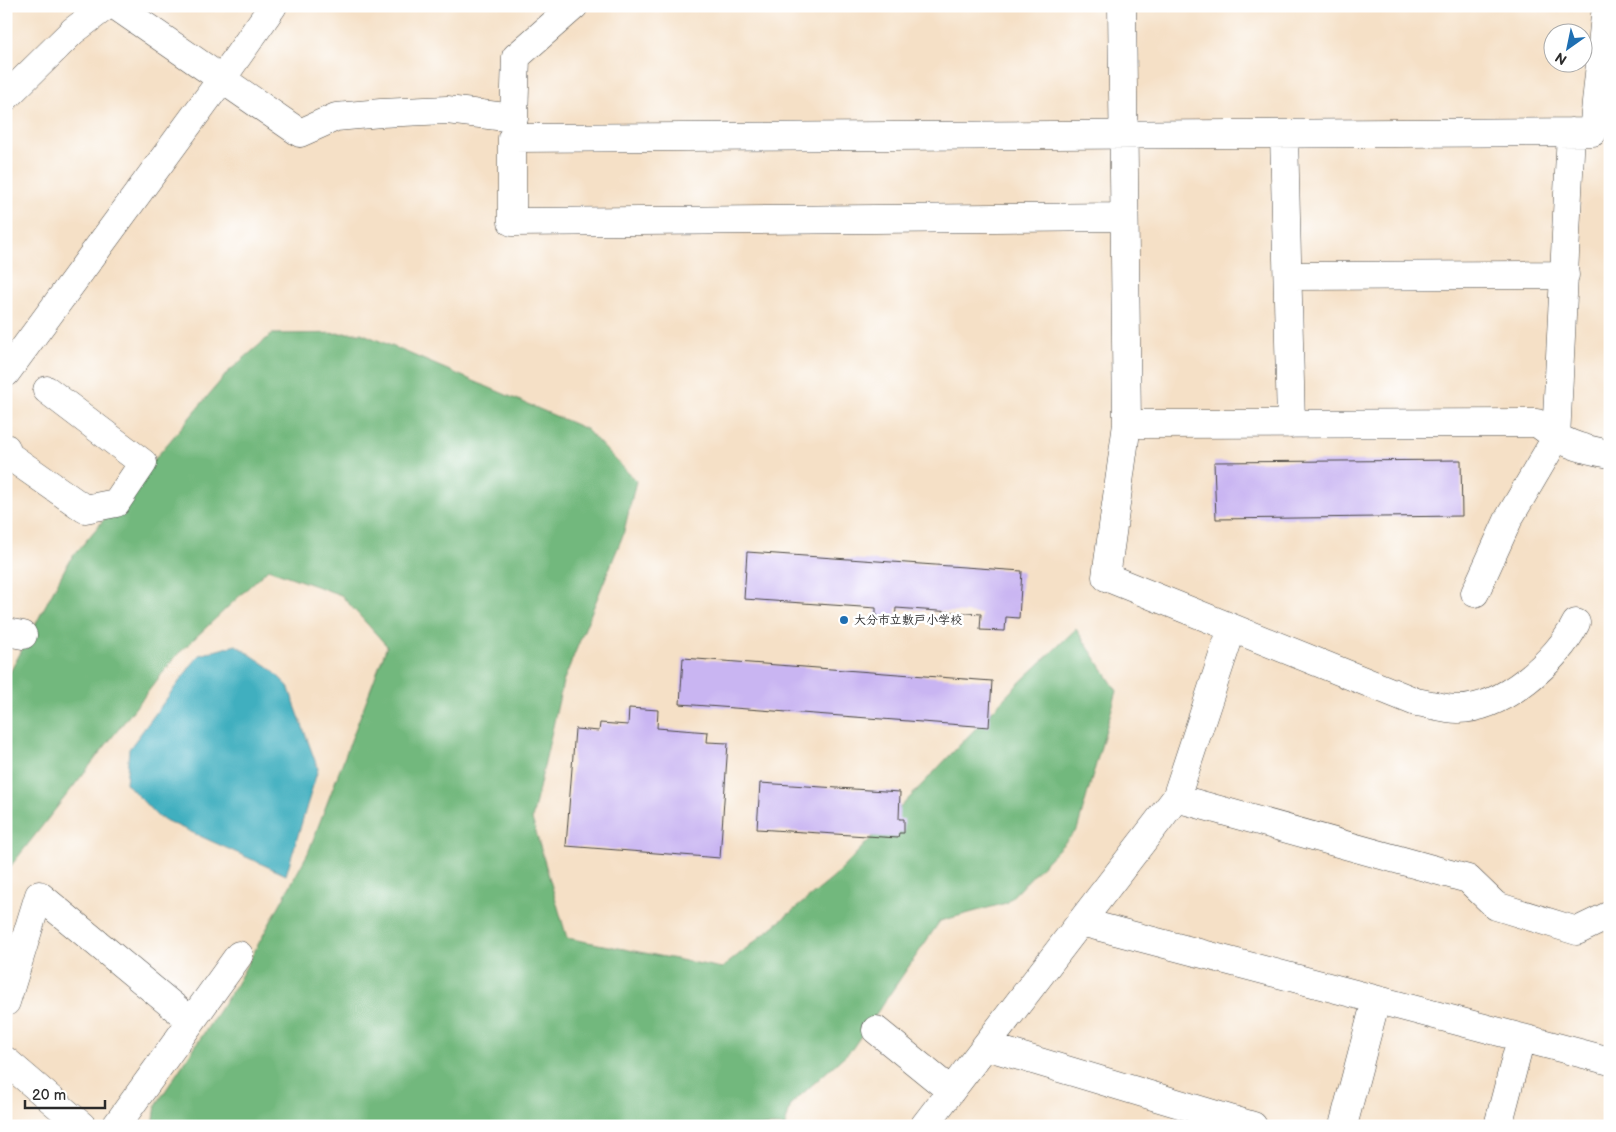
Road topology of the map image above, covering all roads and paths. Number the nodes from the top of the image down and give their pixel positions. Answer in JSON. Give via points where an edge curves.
{"nodes":[{"id":1,"x":106,"y":6,"type":"edge"},
{"id":2,"x":116,"y":6,"type":"edge"},
{"id":3,"x":273,"y":6,"type":"edge"},
{"id":4,"x":574,"y":6,"type":"edge"},
{"id":5,"x":1122,"y":6,"type":"edge"},
{"id":6,"x":1606,"y":6,"type":"edge"},
{"id":7,"x":221,"y":80,"type":"junction"},
{"id":8,"x":6,"y":97,"type":"edge"},
{"id":9,"x":1570,"y":132,"type":"junction"},
{"id":10,"x":1284,"y":134,"type":"junction"},
{"id":11,"x":1123,"y":135,"type":"junction"},
{"id":12,"x":1124,"y":217,"type":"junction"},
{"id":13,"x":1565,"y":275,"type":"junction"},
{"id":14,"x":1288,"y":276,"type":"junction"},
{"id":15,"x":6,"y":373,"type":"edge"},
{"id":16,"x":47,"y":390,"type":"dead end"},
{"id":17,"x":1127,"y":424,"type":"junction"},
{"id":18,"x":1291,"y":424,"type":"junction"},
{"id":19,"x":1556,"y":438,"type":"junction"},
{"id":20,"x":7,"y":453,"type":"edge"},
{"id":21,"x":1610,"y":454,"type":"edge"},
{"id":22,"x":1475,"y":593,"type":"dead end"},
{"id":23,"x":1576,"y":623,"type":"dead end"},
{"id":24,"x":1232,"y":628,"type":"junction"},
{"id":25,"x":1176,"y":798,"type":"junction"},
{"id":26,"x":1610,"y":915,"type":"edge"},
{"id":27,"x":1081,"y":922,"type":"junction"},
{"id":28,"x":239,"y":955,"type":"dead end"},
{"id":29,"x":1376,"y":1000,"type":"junction"},
{"id":30,"x":6,"y":1002,"type":"edge"},
{"id":31,"x":191,"y":1022,"type":"junction"},
{"id":32,"x":876,"y":1030,"type":"dead end"},
{"id":33,"x":1521,"y":1038,"type":"junction"},
{"id":34,"x":986,"y":1046,"type":"junction"},
{"id":35,"x":1610,"y":1061,"type":"edge"},
{"id":36,"x":6,"y":1062,"type":"edge"},
{"id":37,"x":951,"y":1091,"type":"junction"},
{"id":38,"x":82,"y":1126,"type":"edge"},
{"id":39,"x":116,"y":1126,"type":"edge"},
{"id":40,"x":924,"y":1126,"type":"edge"},
{"id":41,"x":1252,"y":1126,"type":"edge"},
{"id":42,"x":1343,"y":1126,"type":"edge"},
{"id":43,"x":1498,"y":1126,"type":"edge"}],
"edges":[{"from":1,"to":8,"type":"street","via":[[73,31]]},
{"from":2,"to":7,"type":"street"},
{"from":3,"to":7,"type":"street"},
{"from":4,"to":7,"type":"street","via":[[516,57],[514,118],[447,110],[381,113],[336,117],[300,133]]},
{"from":5,"to":11,"type":"street"},
{"from":6,"to":9,"type":"street","via":[[1592,132]]},
{"from":7,"to":15,"type":"street"},
{"from":9,"to":10,"type":"street"},
{"from":9,"to":13,"type":"street"},
{"from":10,"to":11,"type":"street"},
{"from":10,"to":14,"type":"street"},
{"from":11,"to":12,"type":"street"},
{"from":11,"to":12,"type":"street","via":[[512,138],[512,222]]},
{"from":12,"to":17,"type":"street"},
{"from":13,"to":14,"type":"street"},
{"from":13,"to":19,"type":"street"},
{"from":14,"to":18,"type":"street"},
{"from":16,"to":20,"type":"street","via":[[143,463],[116,503],[85,509]]},
{"from":17,"to":18,"type":"street"},
{"from":17,"to":24,"type":"street","via":[[1106,577]]},
{"from":18,"to":19,"type":"street","via":[[1537,422]]},
{"from":19,"to":21,"type":"street","via":[[1583,449]]},
{"from":19,"to":22,"type":"street","via":[[1509,518]]},
{"from":23,"to":24,"type":"street","via":[[1551,658],[1512,690],[1478,706],[1458,709],[1416,702]]},
{"from":24,"to":25,"type":"street"},
{"from":25,"to":26,"type":"street","via":[[1468,878],[1496,906],[1577,931]]},
{"from":25,"to":27,"type":"street"},
{"from":27,"to":29,"type":"street"},
{"from":27,"to":34,"type":"street"},
{"from":28,"to":31,"type":"street"},
{"from":29,"to":33,"type":"street"},
{"from":29,"to":42,"type":"street"},
{"from":30,"to":31,"type":"street","via":[[39,895]]},
{"from":31,"to":39,"type":"street"},
{"from":32,"to":37,"type":"street"},
{"from":33,"to":35,"type":"street"},
{"from":33,"to":43,"type":"street"},
{"from":34,"to":37,"type":"street"},
{"from":34,"to":41,"type":"street"},
{"from":36,"to":38,"type":"street"},
{"from":37,"to":40,"type":"street"}]}
